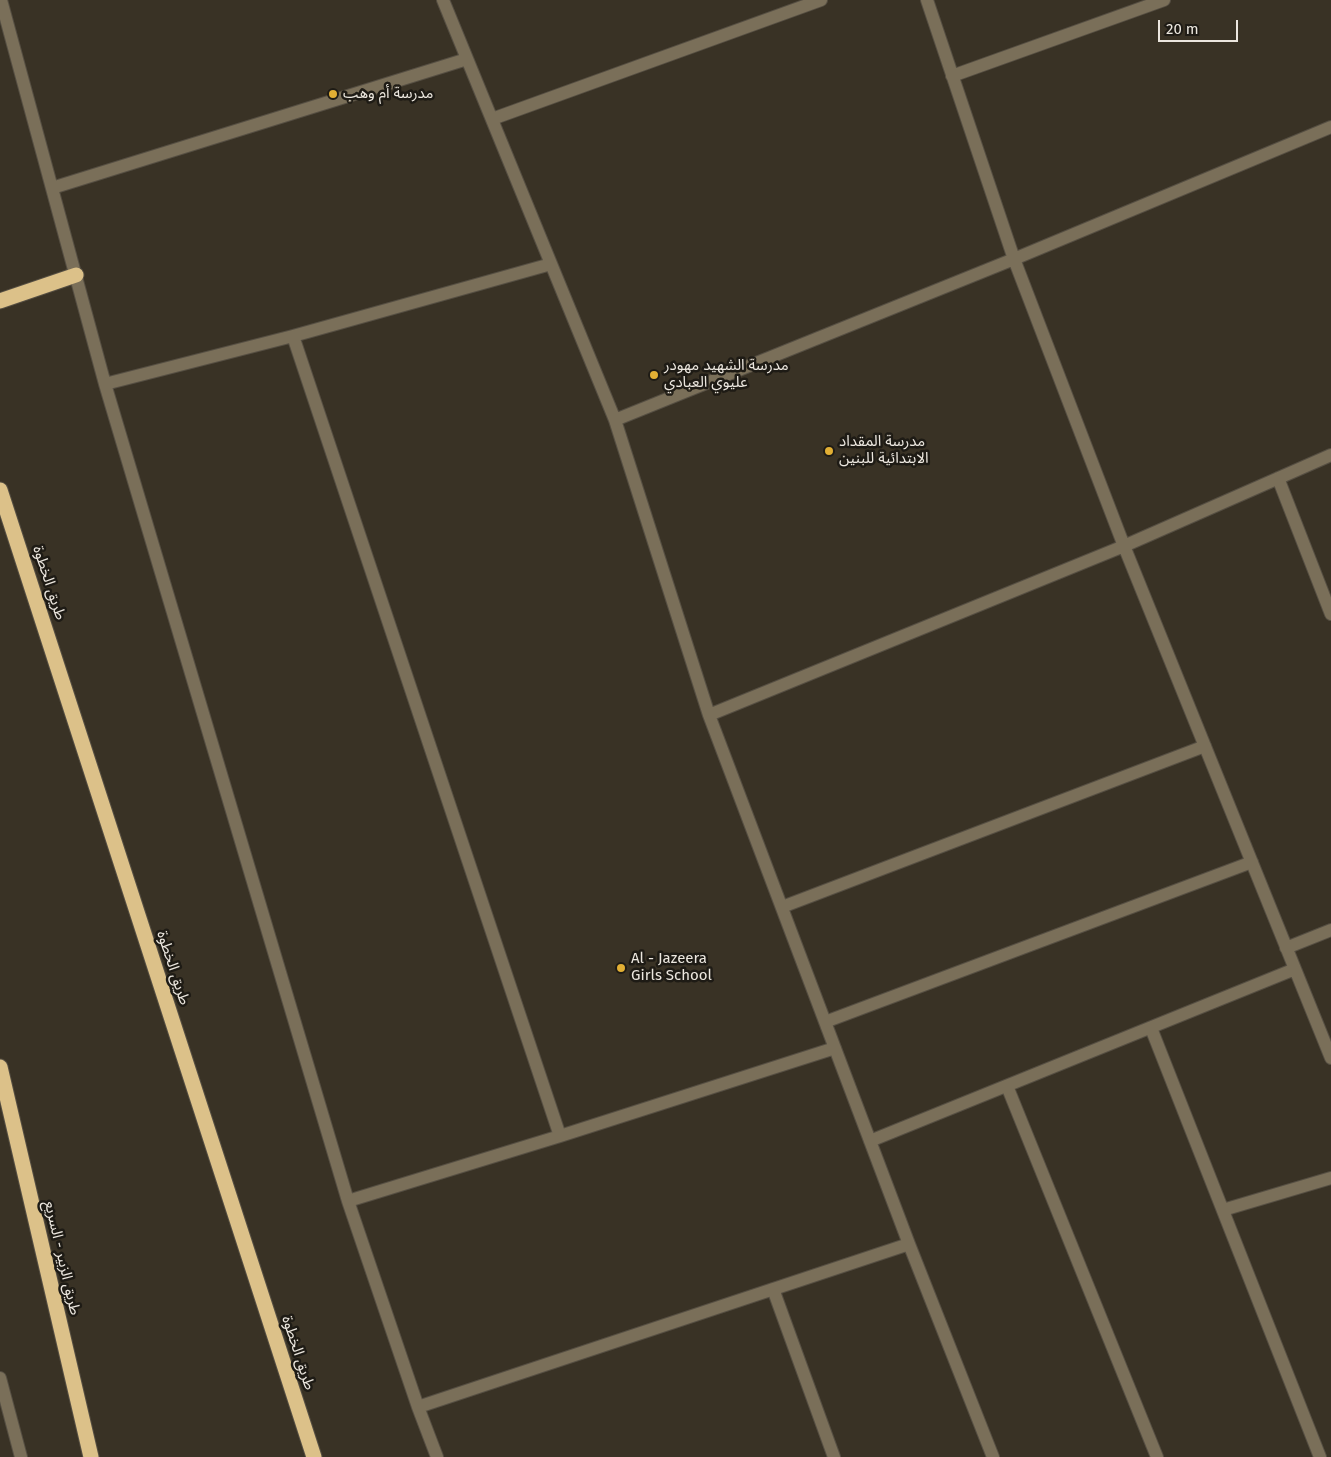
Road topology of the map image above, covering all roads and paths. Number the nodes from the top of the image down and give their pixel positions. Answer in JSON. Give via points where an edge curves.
{"nodes":[{"id":1,"x":1,"y":0,"type":"edge"},
{"id":2,"x":821,"y":0,"type":"edge"},
{"id":3,"x":927,"y":0,"type":"edge"},
{"id":4,"x":1164,"y":0,"type":"edge"},
{"id":5,"x":445,"y":1,"type":"edge"},
{"id":6,"x":467,"y":59,"type":"junction"},
{"id":7,"x":952,"y":76,"type":"junction"},
{"id":8,"x":492,"y":119,"type":"junction"},
{"id":9,"x":1331,"y":127,"type":"edge"},
{"id":10,"x":52,"y":188,"type":"junction"},
{"id":11,"x":1014,"y":259,"type":"junction"},
{"id":12,"x":551,"y":264,"type":"junction"},
{"id":13,"x":76,"y":275,"type":"junction"},
{"id":14,"x":0,"y":301,"type":"edge"},
{"id":15,"x":293,"y":336,"type":"junction"},
{"id":16,"x":105,"y":384,"type":"junction"},
{"id":17,"x":615,"y":420,"type":"junction"},
{"id":18,"x":1331,"y":455,"type":"edge"},
{"id":19,"x":1278,"y":478,"type":"junction"},
{"id":20,"x":0,"y":490,"type":"edge"},
{"id":21,"x":1124,"y":546,"type":"junction"},
{"id":22,"x":1331,"y":614,"type":"edge"},
{"id":23,"x":709,"y":715,"type":"junction"},
{"id":24,"x":1206,"y":746,"type":"junction"},
{"id":25,"x":1252,"y":862,"type":"junction"},
{"id":26,"x":782,"y":907,"type":"junction"},
{"id":27,"x":1331,"y":930,"type":"edge"},
{"id":28,"x":1286,"y":948,"type":"junction"},
{"id":29,"x":1295,"y":969,"type":"junction"},
{"id":30,"x":825,"y":1022,"type":"junction"},
{"id":31,"x":1151,"y":1028,"type":"junction"},
{"id":32,"x":835,"y":1048,"type":"junction"},
{"id":33,"x":1331,"y":1058,"type":"edge"},
{"id":34,"x":0,"y":1067,"type":"edge"},
{"id":35,"x":1007,"y":1086,"type":"junction"},
{"id":36,"x":560,"y":1136,"type":"junction"},
{"id":37,"x":870,"y":1142,"type":"junction"},
{"id":38,"x":1331,"y":1178,"type":"edge"},
{"id":39,"x":348,"y":1201,"type":"junction"},
{"id":40,"x":1223,"y":1210,"type":"junction"},
{"id":41,"x":909,"y":1244,"type":"junction"},
{"id":42,"x":773,"y":1289,"type":"junction"},
{"id":43,"x":0,"y":1378,"type":"edge"},
{"id":44,"x":418,"y":1407,"type":"junction"},
{"id":45,"x":21,"y":1457,"type":"edge"},
{"id":46,"x":91,"y":1457,"type":"edge"},
{"id":47,"x":314,"y":1457,"type":"edge"},
{"id":48,"x":437,"y":1457,"type":"edge"},
{"id":49,"x":834,"y":1457,"type":"edge"},
{"id":50,"x":993,"y":1457,"type":"edge"},
{"id":51,"x":1156,"y":1457,"type":"edge"},
{"id":52,"x":1320,"y":1457,"type":"edge"}],
"edges":[{"from":1,"to":10,"type":"street"},
{"from":2,"to":8,"type":"street"},
{"from":3,"to":7,"type":"street"},
{"from":4,"to":7,"type":"street"},
{"from":5,"to":6,"type":"street"},
{"from":6,"to":8,"type":"street"},
{"from":6,"to":10,"type":"street"},
{"from":7,"to":11,"type":"street"},
{"from":8,"to":12,"type":"street"},
{"from":9,"to":11,"type":"street"},
{"from":10,"to":13,"type":"street"},
{"from":11,"to":17,"type":"street"},
{"from":11,"to":21,"type":"street"},
{"from":12,"to":15,"type":"street"},
{"from":12,"to":17,"type":"street"},
{"from":13,"to":14,"type":"highway"},
{"from":13,"to":16,"type":"street"},
{"from":15,"to":16,"type":"street"},
{"from":15,"to":36,"type":"street"},
{"from":16,"to":39,"type":"street"},
{"from":17,"to":23,"type":"street"},
{"from":18,"to":19,"type":"street"},
{"from":19,"to":21,"type":"street"},
{"from":19,"to":22,"type":"street"},
{"from":20,"to":47,"type":"highway","name":"طريق الخطوة"},
{"from":21,"to":23,"type":"street"},
{"from":21,"to":24,"type":"street"},
{"from":23,"to":26,"type":"street"},
{"from":24,"to":25,"type":"street"},
{"from":24,"to":26,"type":"street"},
{"from":25,"to":28,"type":"street"},
{"from":25,"to":30,"type":"street"},
{"from":26,"to":30,"type":"street"},
{"from":27,"to":28,"type":"street"},
{"from":28,"to":29,"type":"street"},
{"from":29,"to":31,"type":"street"},
{"from":29,"to":33,"type":"street"},
{"from":30,"to":32,"type":"street"},
{"from":31,"to":35,"type":"street"},
{"from":31,"to":40,"type":"street"},
{"from":32,"to":36,"type":"street"},
{"from":32,"to":37,"type":"street"},
{"from":34,"to":46,"type":"highway","name":"طريق الزبير - السريع"},
{"from":35,"to":37,"type":"street"},
{"from":35,"to":51,"type":"street"},
{"from":36,"to":39,"type":"street"},
{"from":37,"to":41,"type":"street"},
{"from":38,"to":40,"type":"street"},
{"from":39,"to":44,"type":"street"},
{"from":40,"to":52,"type":"street"},
{"from":41,"to":42,"type":"street"},
{"from":41,"to":50,"type":"street"},
{"from":42,"to":44,"type":"street"},
{"from":42,"to":49,"type":"street"},
{"from":43,"to":45,"type":"street"},
{"from":44,"to":48,"type":"street"}]}
